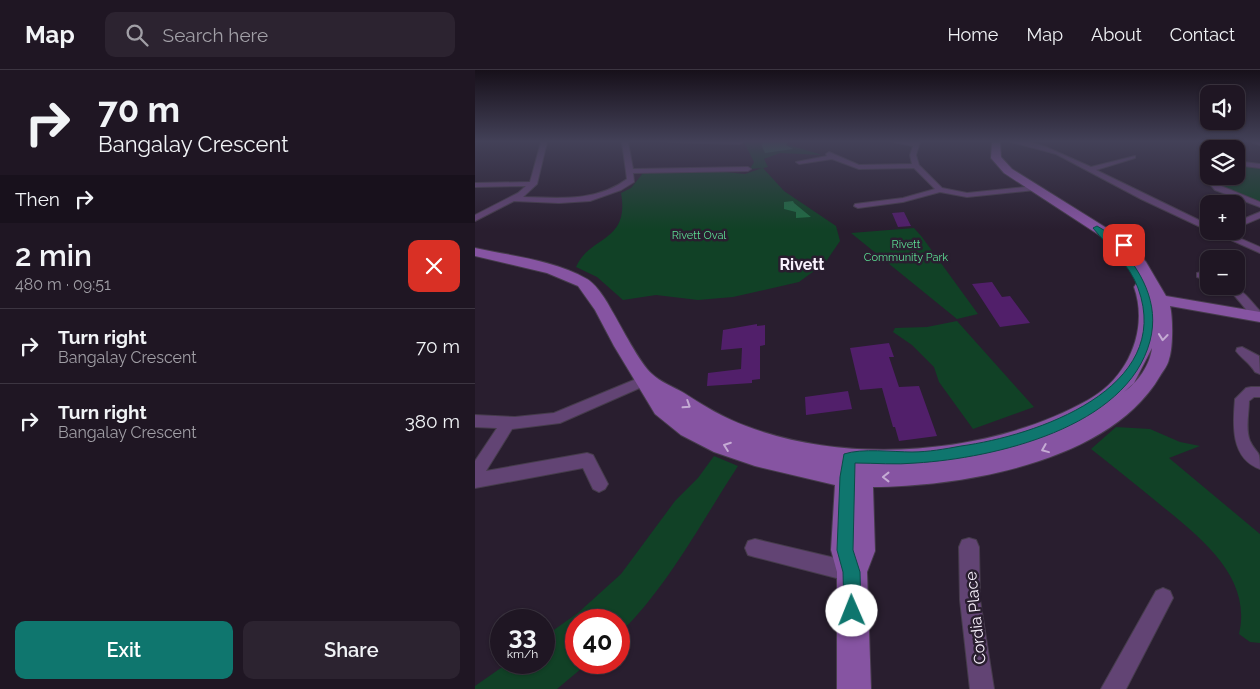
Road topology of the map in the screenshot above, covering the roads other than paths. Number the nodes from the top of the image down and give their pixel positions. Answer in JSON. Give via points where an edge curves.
{"nodes":[{"id":1,"x":536,"y":171,"type":"edge"},
{"id":2,"x":631,"y":171,"type":"joint"},
{"id":3,"x":638,"y":171,"type":"edge"},
{"id":4,"x":921,"y":171,"type":"edge"},
{"id":5,"x":1010,"y":171,"type":"edge"},
{"id":6,"x":1093,"y":171,"type":"edge"},
{"id":7,"x":533,"y":184,"type":"junction"},
{"id":8,"x":475,"y":185,"type":"edge"},
{"id":9,"x":1216,"y":185,"type":"edge"},
{"id":10,"x":1035,"y":188,"type":"junction"},
{"id":11,"x":940,"y":190,"type":"junction"},
{"id":12,"x":513,"y":199,"type":"junction"},
{"id":13,"x":1260,"y":205,"type":"edge"},
{"id":14,"x":858,"y":206,"type":"dead end"},
{"id":15,"x":1260,"y":215,"type":"edge"},
{"id":16,"x":475,"y":218,"type":"edge"},
{"id":17,"x":1245,"y":221,"type":"edge"},
{"id":18,"x":1200,"y":223,"type":"edge"},
{"id":19,"x":1237,"y":240,"type":"edge"},
{"id":20,"x":1260,"y":250,"type":"edge"},
{"id":21,"x":475,"y":252,"type":"edge"},
{"id":22,"x":1240,"y":295,"type":"edge"},
{"id":23,"x":1153,"y":301,"type":"junction"},
{"id":24,"x":1259,"y":317,"type":"edge"},
{"id":25,"x":1242,"y":351,"type":"dead end"},
{"id":26,"x":1260,"y":369,"type":"edge"},
{"id":27,"x":646,"y":380,"type":"junction"},
{"id":28,"x":1260,"y":392,"type":"edge"},
{"id":29,"x":475,"y":422,"type":"edge"},
{"id":30,"x":508,"y":423,"type":"junction"},
{"id":31,"x":1260,"y":462,"type":"edge"},
{"id":32,"x":854,"y":467,"type":"junction"},
{"id":33,"x":475,"y":475,"type":"edge"},
{"id":34,"x":475,"y":481,"type":"edge"},
{"id":35,"x":599,"y":484,"type":"dead end"},
{"id":36,"x":969,"y":547,"type":"dead end"},
{"id":37,"x":755,"y":548,"type":"dead end"},
{"id":38,"x":852,"y":572,"type":"junction"},
{"id":39,"x":1163,"y":598,"type":"dead end"},
{"id":40,"x":854,"y":689,"type":"edge"},
{"id":41,"x":982,"y":689,"type":"edge"},
{"id":42,"x":1113,"y":689,"type":"edge"}],
"edges":[{"from":1,"to":7,"type":"street"},
{"from":2,"to":3,"type":"street"},
{"from":2,"to":12,"type":"street","via":[[631,180],[624,186],[598,196],[569,200]]},
{"from":4,"to":11,"type":"street"},
{"from":5,"to":10,"type":"street"},
{"from":6,"to":18,"type":"street"},
{"from":7,"to":8,"type":"street"},
{"from":7,"to":12,"type":"street"},
{"from":9,"to":13,"type":"street"},
{"from":10,"to":11,"type":"street","via":[[967,195]]},
{"from":10,"to":23,"type":"street","via":[[1124,245],[1148,273]]},
{"from":11,"to":14,"type":"street","via":[[903,200]]},
{"from":12,"to":16,"type":"street"},
{"from":15,"to":17,"type":"street"},
{"from":19,"to":20,"type":"street"},
{"from":21,"to":27,"type":"street","via":[[552,270],[583,283],[603,309]]},
{"from":22,"to":24,"type":"street"},
{"from":23,"to":24,"type":"street"},
{"from":23,"to":32,"type":"street","via":[[1164,315],[1160,359],[1145,384],[1025,457],[918,476]]},
{"from":25,"to":26,"type":"street","via":[[1254,359]]},
{"from":27,"to":30,"type":"street","via":[[555,419]]},
{"from":27,"to":32,"type":"street","via":[[663,408],[689,429],[721,444],[755,456]]},
{"from":28,"to":31,"type":"street","via":[[1251,392],[1242,399],[1240,439],[1247,452]]},
{"from":29,"to":30,"type":"street"},
{"from":30,"to":33,"type":"street"},
{"from":32,"to":38,"type":"street","via":[[861,551]]},
{"from":34,"to":35,"type":"street","via":[[587,460]]},
{"from":36,"to":41,"type":"street","name":"Cordia Place","via":[[970,600]]},
{"from":37,"to":38,"type":"street"},
{"from":38,"to":40,"type":"street"},
{"from":39,"to":42,"type":"street"}]}
